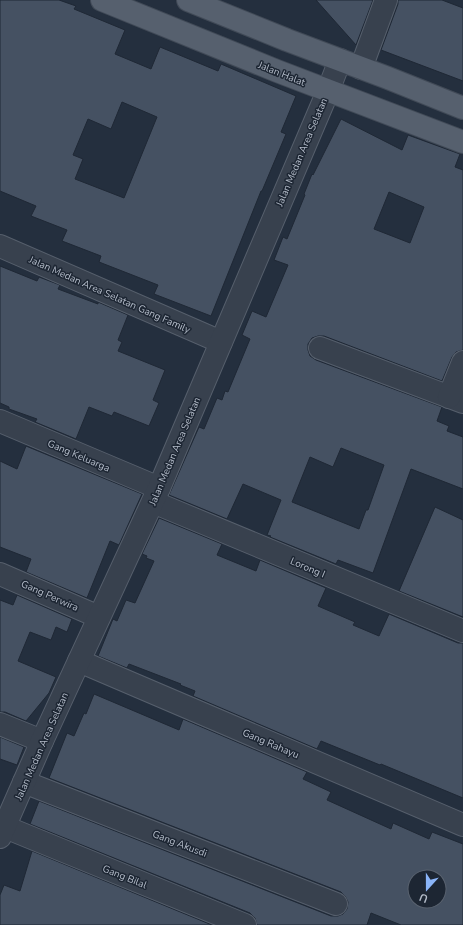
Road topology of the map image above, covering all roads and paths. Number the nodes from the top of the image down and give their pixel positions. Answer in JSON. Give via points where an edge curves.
{"nodes":[{"id":1,"x":102,"y":0,"type":"edge"},
{"id":2,"x":188,"y":0,"type":"edge"},
{"id":3,"x":386,"y":0,"type":"edge"},
{"id":4,"x":340,"y":60,"type":"junction"},
{"id":5,"x":361,"y":68,"type":"junction"},
{"id":6,"x":328,"y":91,"type":"junction"},
{"id":7,"x":463,"y":108,"type":"edge"},
{"id":8,"x":463,"y":142,"type":"edge"},
{"id":9,"x":0,"y":246,"type":"edge"},
{"id":10,"x":221,"y":342,"type":"junction"},
{"id":11,"x":320,"y":348,"type":"dead end"},
{"id":12,"x":463,"y":362,"type":"edge"},
{"id":13,"x":456,"y":399,"type":"edge"},
{"id":14,"x":0,"y":421,"type":"edge"},
{"id":15,"x":156,"y":495,"type":"junction"},
{"id":16,"x":0,"y":574,"type":"edge"},
{"id":17,"x":99,"y":617,"type":"junction"},
{"id":18,"x":463,"y":631,"type":"edge"},
{"id":19,"x":79,"y":661,"type":"junction"},
{"id":20,"x":0,"y":724,"type":"edge"},
{"id":21,"x":42,"y":741,"type":"junction"},
{"id":22,"x":24,"y":782,"type":"junction"},
{"id":23,"x":463,"y":825,"type":"edge"},
{"id":24,"x":2,"y":832,"type":"edge"},
{"id":25,"x":336,"y":904,"type":"dead end"},
{"id":26,"x":245,"y":925,"type":"edge"}],
"edges":[{"from":1,"to":6,"type":"main road","name":"Jalan Halat"},
{"from":2,"to":4,"type":"main road"},
{"from":3,"to":5,"type":"street"},
{"from":4,"to":5,"type":"main road"},
{"from":4,"to":6,"type":"street","name":"Jalan Medan Area Selatan"},
{"from":5,"to":7,"type":"main road"},
{"from":6,"to":8,"type":"main road","name":"Jalan Halat"},
{"from":6,"to":10,"type":"street","name":"Jalan Medan Area Selatan"},
{"from":9,"to":10,"type":"street","name":"Jalan Medan Area Selatan Gang Family"},
{"from":10,"to":15,"type":"street","name":"Jalan Medan Area Selatan"},
{"from":11,"to":13,"type":"street"},
{"from":12,"to":13,"type":"street"},
{"from":14,"to":15,"type":"street","name":"Gang Keluarga"},
{"from":15,"to":17,"type":"street","name":"Jalan Medan Area Selatan"},
{"from":15,"to":18,"type":"street","name":"Lorong I"},
{"from":16,"to":17,"type":"street","name":"Gang Perwira"},
{"from":17,"to":19,"type":"street","name":"Jalan Medan Area Selatan"},
{"from":19,"to":21,"type":"street","name":"Jalan Medan Area Selatan"},
{"from":19,"to":23,"type":"street","name":"Gang Rahayu"},
{"from":20,"to":21,"type":"street"},
{"from":21,"to":22,"type":"street","name":"Jalan Medan Area Selatan"},
{"from":22,"to":24,"type":"street","name":"Jalan Medan Area Selatan"},
{"from":22,"to":25,"type":"street","name":"Gang Akusdi"},
{"from":24,"to":26,"type":"street","name":"Gang Bilal"}]}
